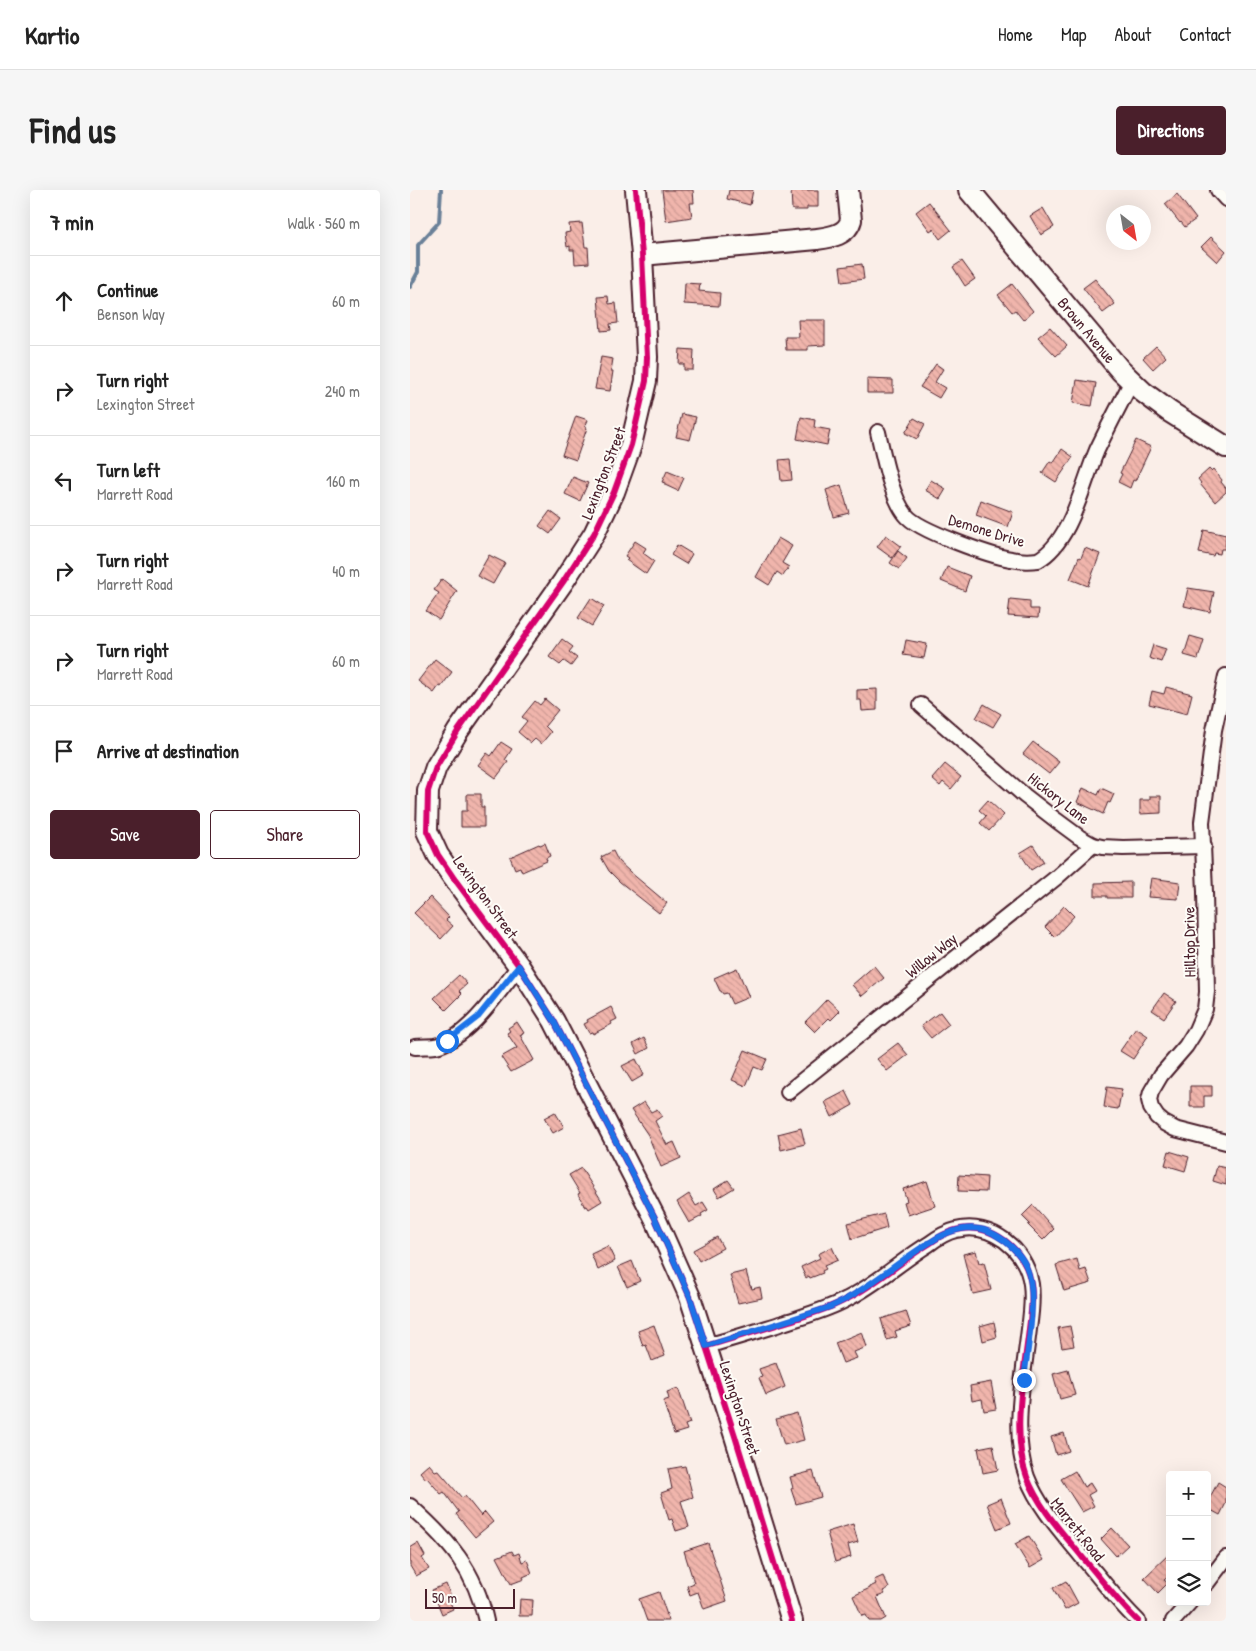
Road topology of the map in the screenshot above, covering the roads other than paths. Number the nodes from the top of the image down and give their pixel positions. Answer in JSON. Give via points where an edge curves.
{"nodes":[{"id":1,"x":636,"y":190,"type":"edge"},
{"id":2,"x":848,"y":190,"type":"edge"},
{"id":3,"x":969,"y":190,"type":"edge"},
{"id":4,"x":1218,"y":190,"type":"edge"},
{"id":5,"x":1226,"y":199,"type":"edge"},
{"id":6,"x":642,"y":255,"type":"junction"},
{"id":7,"x":1132,"y":382,"type":"junction"},
{"id":8,"x":878,"y":432,"type":"dead end"},
{"id":9,"x":1226,"y":447,"type":"edge"},
{"id":10,"x":1226,"y":676,"type":"edge"},
{"id":11,"x":921,"y":705,"type":"dead end"},
{"id":12,"x":419,"y":815,"type":"edge"},
{"id":13,"x":1093,"y":845,"type":"junction"},
{"id":14,"x":1204,"y":846,"type":"junction"},
{"id":15,"x":519,"y":966,"type":"junction"},
{"id":16,"x":415,"y":1047,"type":"dead end"},
{"id":17,"x":788,"y":1092,"type":"dead end"},
{"id":18,"x":1226,"y":1142,"type":"edge"},
{"id":19,"x":706,"y":1346,"type":"junction"},
{"id":20,"x":410,"y":1506,"type":"edge"},
{"id":21,"x":1226,"y":1558,"type":"edge"},
{"id":22,"x":1211,"y":1578,"type":"edge"},
{"id":23,"x":1186,"y":1606,"type":"edge"},
{"id":24,"x":486,"y":1621,"type":"edge"},
{"id":25,"x":792,"y":1621,"type":"edge"},
{"id":26,"x":1138,"y":1621,"type":"edge"},
{"id":27,"x":1173,"y":1621,"type":"edge"}],
"edges":[{"from":1,"to":6,"type":"street","name":"Lexington Street"},
{"from":2,"to":6,"type":"street","via":[[850,225],[834,236]]},
{"from":3,"to":7,"type":"street","name":"Brown Avenue"},
{"from":4,"to":5,"type":"street"},
{"from":6,"to":12,"type":"street","name":"Lexington Street","via":[[646,381],[631,445],[614,492],[594,534],[563,582],[442,756]]},
{"from":7,"to":8,"type":"street","name":"Demone Drive","via":[[1098,447],[1066,528],[1053,549],[1038,560],[1010,559],[955,541],[907,517],[894,492]]},
{"from":7,"to":9,"type":"street","name":"Brown Avenue","via":[[1170,412]]},
{"from":10,"to":14,"type":"street","name":"Hilltop Drive","via":[[1204,801]]},
{"from":11,"to":13,"type":"street","name":"Hickory Lane","via":[[1025,796]]},
{"from":12,"to":15,"type":"street","name":"Lexington Street","via":[[438,855]]},
{"from":13,"to":14,"type":"street","name":"Hickory Lane","via":[[1123,848]]},
{"from":13,"to":17,"type":"street","name":"Willow Way"},
{"from":14,"to":18,"type":"street","name":"Hilltop Drive","via":[[1205,1009],[1196,1030],[1161,1075],[1149,1100],[1156,1117],[1175,1129]]},
{"from":15,"to":16,"type":"street","via":[[478,1017],[458,1034],[436,1046]]},
{"from":15,"to":19,"type":"street","name":"Lexington Street","via":[[554,1021],[655,1218],[690,1297]]},
{"from":19,"to":25,"type":"street","name":"Lexington Street"},
{"from":19,"to":26,"type":"street","name":"Marrett Road","via":[[848,1299],[927,1245],[956,1230],[973,1228],[989,1231],[1002,1239],[1026,1266],[1031,1284],[1032,1309],[1019,1420],[1026,1476],[1051,1520]]},
{"from":20,"to":24,"type":"street","via":[[459,1556],[477,1591]]},
{"from":21,"to":22,"type":"street"},
{"from":23,"to":27,"type":"street"}]}
